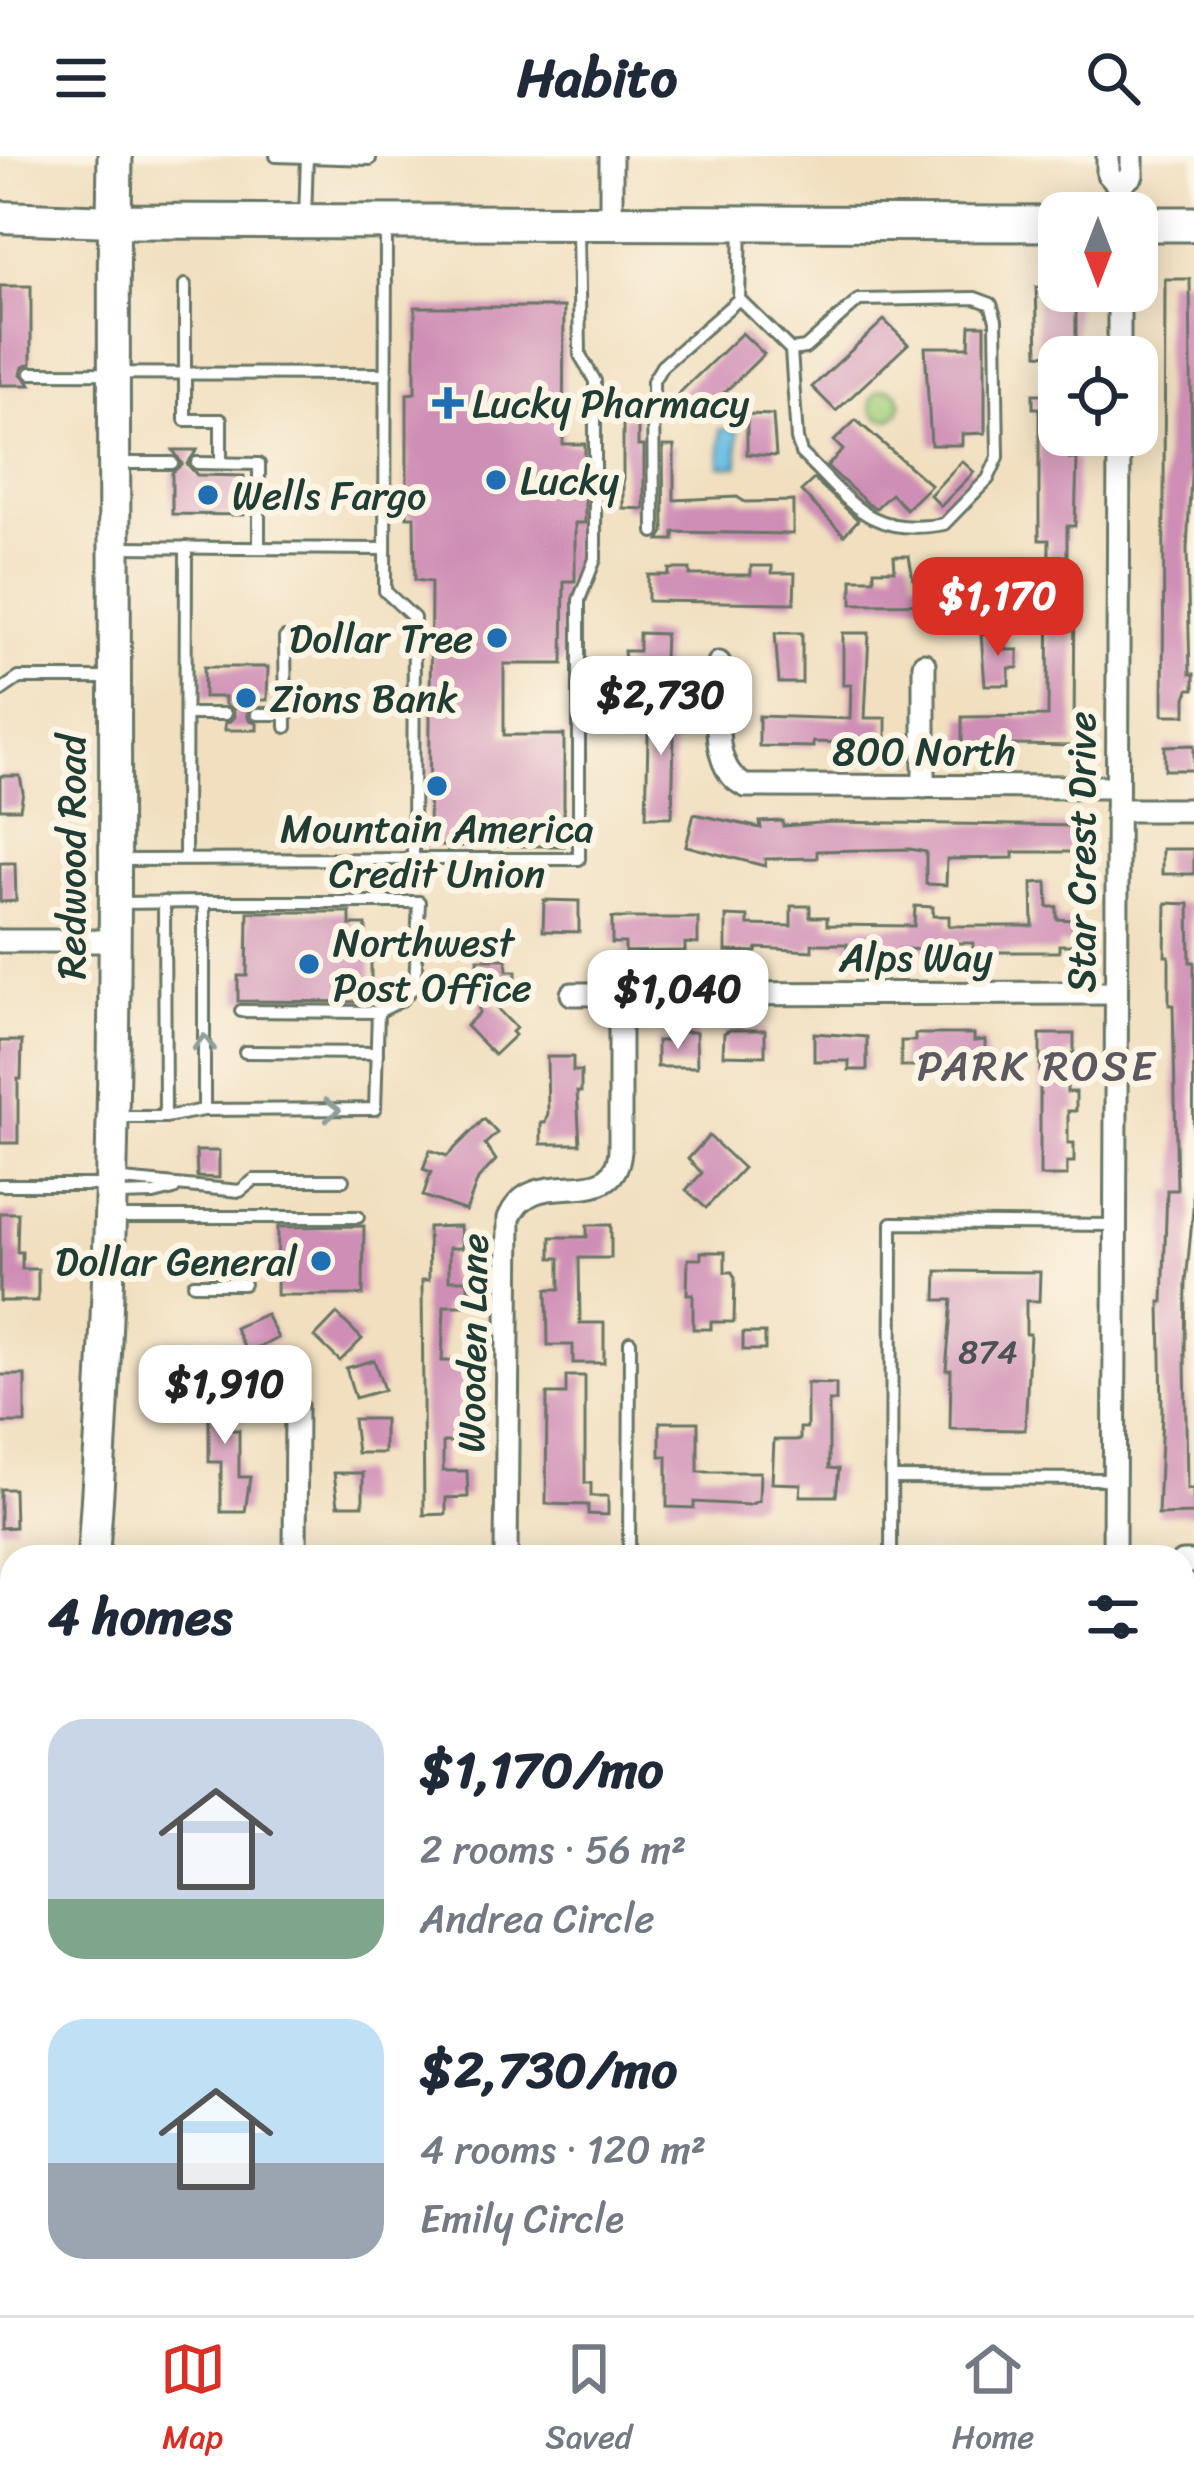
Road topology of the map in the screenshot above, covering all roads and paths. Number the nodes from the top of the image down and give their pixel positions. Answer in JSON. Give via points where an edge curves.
{"nodes":[{"id":1,"x":115,"y":156,"type":"edge"},
{"id":2,"x":276,"y":156,"type":"edge"},
{"id":3,"x":370,"y":156,"type":"edge"},
{"id":4,"x":611,"y":156,"type":"edge"},
{"id":5,"x":1108,"y":156,"type":"edge"},
{"id":6,"x":1132,"y":156,"type":"edge"},
{"id":7,"x":307,"y":157,"type":"edge"},
{"id":8,"x":1119,"y":186,"type":"junction"},
{"id":9,"x":1119,"y":192,"type":"edge"},
{"id":10,"x":0,"y":218,"type":"edge"},
{"id":11,"x":114,"y":221,"type":"junction"},
{"id":12,"x":305,"y":222,"type":"junction"},
{"id":13,"x":386,"y":224,"type":"junction"},
{"id":14,"x":594,"y":224,"type":"junction"},
{"id":15,"x":741,"y":224,"type":"junction"},
{"id":16,"x":1038,"y":224,"type":"edge"},
{"id":17,"x":1158,"y":224,"type":"edge"},
{"id":18,"x":1194,"y":224,"type":"edge"},
{"id":19,"x":185,"y":285,"type":"dead end"},
{"id":20,"x":739,"y":299,"type":"junction"},
{"id":21,"x":790,"y":350,"type":"junction"},
{"id":22,"x":31,"y":374,"type":"dead end"},
{"id":23,"x":114,"y":374,"type":"junction"},
{"id":24,"x":185,"y":374,"type":"junction"},
{"id":25,"x":386,"y":374,"type":"junction"},
{"id":26,"x":1119,"y":456,"type":"edge"},
{"id":27,"x":114,"y":463,"type":"junction"},
{"id":28,"x":172,"y":463,"type":"dead end"},
{"id":29,"x":197,"y":464,"type":"dead end"},
{"id":30,"x":221,"y":464,"type":"junction"},
{"id":31,"x":654,"y":532,"type":"dead end"},
{"id":32,"x":114,"y":547,"type":"junction"},
{"id":33,"x":186,"y":547,"type":"junction"},
{"id":34,"x":259,"y":548,"type":"junction"},
{"id":35,"x":386,"y":549,"type":"junction"},
{"id":36,"x":285,"y":638,"type":"dead end"},
{"id":37,"x":719,"y":664,"type":"dead end"},
{"id":38,"x":924,"y":664,"type":"dead end"},
{"id":39,"x":114,"y":678,"type":"junction"},
{"id":40,"x":0,"y":692,"type":"edge"},
{"id":41,"x":186,"y":714,"type":"junction"},
{"id":42,"x":225,"y":714,"type":"dead end"},
{"id":43,"x":257,"y":714,"type":"dead end"},
{"id":44,"x":924,"y":787,"type":"junction"},
{"id":45,"x":1117,"y":798,"type":"junction"},
{"id":46,"x":1194,"y":810,"type":"edge"},
{"id":47,"x":185,"y":859,"type":"junction"},
{"id":48,"x":413,"y":859,"type":"junction"},
{"id":49,"x":113,"y":860,"type":"junction"},
{"id":50,"x":164,"y":902,"type":"junction"},
{"id":51,"x":204,"y":902,"type":"junction"},
{"id":52,"x":113,"y":903,"type":"junction"},
{"id":53,"x":0,"y":941,"type":"edge"},
{"id":54,"x":113,"y":941,"type":"junction"},
{"id":55,"x":1116,"y":993,"type":"junction"},
{"id":56,"x":572,"y":994,"type":"dead end"},
{"id":57,"x":620,"y":994,"type":"junction"},
{"id":58,"x":242,"y":1011,"type":"dead end"},
{"id":59,"x":378,"y":1012,"type":"junction"},
{"id":60,"x":245,"y":1052,"type":"dead end"},
{"id":61,"x":377,"y":1053,"type":"junction"},
{"id":62,"x":204,"y":1110,"type":"junction"},
{"id":63,"x":113,"y":1117,"type":"junction"},
{"id":64,"x":165,"y":1117,"type":"junction"},
{"id":65,"x":344,"y":1180,"type":"dead end"},
{"id":66,"x":0,"y":1185,"type":"edge"},
{"id":67,"x":112,"y":1194,"type":"junction"},
{"id":68,"x":358,"y":1217,"type":"dead end"},
{"id":69,"x":1115,"y":1225,"type":"junction"},
{"id":70,"x":194,"y":1284,"type":"dead end"},
{"id":71,"x":244,"y":1284,"type":"dead end"},
{"id":72,"x":630,"y":1342,"type":"dead end"},
{"id":73,"x":296,"y":1405,"type":"dead end"},
{"id":74,"x":892,"y":1478,"type":"junction"},
{"id":75,"x":1114,"y":1480,"type":"junction"},
{"id":76,"x":94,"y":1545,"type":"edge"},
{"id":77,"x":295,"y":1545,"type":"edge"},
{"id":78,"x":506,"y":1545,"type":"edge"},
{"id":79,"x":629,"y":1545,"type":"edge"},
{"id":80,"x":892,"y":1545,"type":"edge"},
{"id":81,"x":1114,"y":1545,"type":"edge"}],
"edges":[{"from":1,"to":11,"type":"main road","name":"Redwood Road"},
{"from":2,"to":7,"type":"lane"},
{"from":3,"to":7,"type":"lane"},
{"from":4,"to":14,"type":"street"},
{"from":5,"to":8,"type":"street","via":[[1108,174]]},
{"from":6,"to":8,"type":"street","via":[[1132,175]]},
{"from":7,"to":12,"type":"lane"},
{"from":8,"to":9,"type":"street"},
{"from":10,"to":11,"type":"main road"},
{"from":11,"to":12,"type":"main road"},
{"from":11,"to":23,"type":"main road","name":"Redwood Road"},
{"from":12,"to":13,"type":"main road"},
{"from":13,"to":14,"type":"main road"},
{"from":13,"to":25,"type":"lane"},
{"from":14,"to":15,"type":"main road"},
{"from":14,"to":48,"type":"lane","via":[[580,355],[595,381],[596,559],[579,600],[579,860]]},
{"from":15,"to":16,"type":"main road"},
{"from":15,"to":20,"type":"lane"},
{"from":17,"to":18,"type":"main road"},
{"from":19,"to":24,"type":"lane"},
{"from":20,"to":21,"type":"lane"},
{"from":20,"to":31,"type":"lane","via":[[652,381]]},
{"from":21,"to":21,"type":"lane","via":[[805,348],[859,300],[991,304],[994,470],[944,524],[896,528],[871,520],[801,453]]},
{"from":22,"to":23,"type":"lane"},
{"from":23,"to":24,"type":"lane"},
{"from":23,"to":27,"type":"main road","name":"Redwood Road"},
{"from":24,"to":25,"type":"lane"},
{"from":24,"to":30,"type":"lane","via":[[185,421],[221,421]]},
{"from":25,"to":35,"type":"lane"},
{"from":26,"to":45,"type":"street","name":"Star Crest Drive"},
{"from":27,"to":28,"type":"lane"},
{"from":27,"to":32,"type":"main road","name":"Redwood Road"},
{"from":29,"to":30,"type":"lane"},
{"from":30,"to":34,"type":"lane","via":[[259,464]]},
{"from":32,"to":33,"type":"lane"},
{"from":32,"to":39,"type":"main road","name":"Redwood Road"},
{"from":33,"to":34,"type":"lane"},
{"from":33,"to":41,"type":"lane"},
{"from":34,"to":35,"type":"lane"},
{"from":35,"to":48,"type":"lane","via":[[385,591],[414,618]]},
{"from":36,"to":43,"type":"lane","via":[[286,720]]},
{"from":37,"to":44,"type":"street","name":"800 North","via":[[722,761],[732,779],[754,787]]},
{"from":38,"to":44,"type":"street"},
{"from":39,"to":40,"type":"lane","via":[[20,678]]},
{"from":39,"to":49,"type":"main road","name":"Redwood Road"},
{"from":41,"to":42,"type":"lane"},
{"from":41,"to":47,"type":"lane"},
{"from":44,"to":45,"type":"street","name":"800 North"},
{"from":45,"to":46,"type":"street","name":"800 North"},
{"from":45,"to":55,"type":"street","name":"Star Crest Drive"},
{"from":47,"to":48,"type":"lane"},
{"from":47,"to":49,"type":"lane"},
{"from":49,"to":52,"type":"main road","name":"Redwood Road"},
{"from":50,"to":51,"type":"lane"},
{"from":50,"to":52,"type":"lane"},
{"from":50,"to":64,"type":"lane"},
{"from":51,"to":59,"type":"lane","via":[[419,902],[415,986]]},
{"from":62,"to":51,"type":"lane","one_way":true},
{"from":52,"to":54,"type":"main road","name":"Redwood Road"},
{"from":53,"to":54,"type":"street"},
{"from":54,"to":63,"type":"main road","name":"Redwood Road"},
{"from":55,"to":57,"type":"street","name":"Alps Way"},
{"from":55,"to":69,"type":"street","name":"Star Crest Drive"},
{"from":56,"to":57,"type":"street","name":"Alps Way"},
{"from":57,"to":78,"type":"street","name":"Wooden Lane","via":[[616,1169],[595,1186],[536,1189],[508,1218]]},
{"from":58,"to":59,"type":"lane"},
{"from":59,"to":61,"type":"lane"},
{"from":60,"to":61,"type":"lane"},
{"from":62,"to":61,"type":"lane","one_way":true,"via":[[375,1109]]},
{"from":62,"to":64,"type":"lane"},
{"from":63,"to":64,"type":"lane"},
{"from":63,"to":67,"type":"main road","name":"Redwood Road"},
{"from":65,"to":67,"type":"lane"},
{"from":66,"to":67,"type":"lane"},
{"from":67,"to":68,"type":"lane"},
{"from":67,"to":76,"type":"main road","name":"Redwood Road"},
{"from":69,"to":74,"type":"lane","via":[[892,1223]]},
{"from":69,"to":75,"type":"street","name":"Star Crest Drive"},
{"from":70,"to":71,"type":"lane"},
{"from":72,"to":79,"type":"lane"},
{"from":73,"to":77,"type":"street"},
{"from":74,"to":75,"type":"lane"},
{"from":74,"to":80,"type":"lane"},
{"from":75,"to":81,"type":"street","name":"Star Crest Drive"}]}
